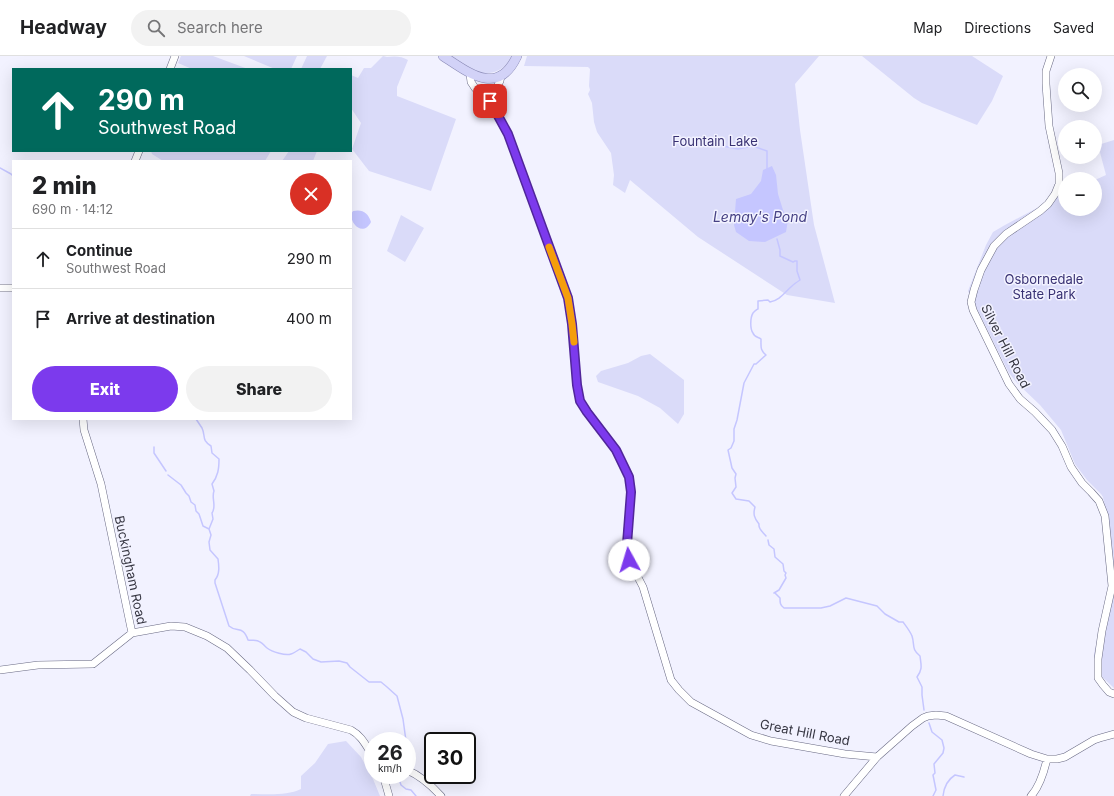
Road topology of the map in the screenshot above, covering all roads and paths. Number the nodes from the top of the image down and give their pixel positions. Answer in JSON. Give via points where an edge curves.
{"nodes":[{"id":1,"x":175,"y":56,"type":"edge"},
{"id":2,"x":443,"y":56,"type":"edge"},
{"id":3,"x":517,"y":56,"type":"edge"},
{"id":4,"x":1051,"y":56,"type":"edge"},
{"id":5,"x":170,"y":68,"type":"edge"},
{"id":6,"x":470,"y":74,"type":"junction"},
{"id":7,"x":501,"y":76,"type":"junction"},
{"id":8,"x":490,"y":101,"type":"junction"},
{"id":9,"x":0,"y":288,"type":"edge"},
{"id":10,"x":12,"y":288,"type":"edge"},
{"id":11,"x":83,"y":420,"type":"edge"},
{"id":12,"x":132,"y":633,"type":"junction"},
{"id":13,"x":0,"y":670,"type":"edge"},
{"id":14,"x":1114,"y":694,"type":"edge"},
{"id":15,"x":1114,"y":734,"type":"edge"},
{"id":16,"x":364,"y":743,"type":"edge"},
{"id":17,"x":877,"y":757,"type":"junction"},
{"id":18,"x":1047,"y":759,"type":"junction"},
{"id":19,"x":416,"y":774,"type":"edge"},
{"id":20,"x":385,"y":784,"type":"edge"},
{"id":21,"x":388,"y":796,"type":"edge"},
{"id":22,"x":441,"y":796,"type":"edge"},
{"id":23,"x":844,"y":796,"type":"edge"},
{"id":24,"x":1031,"y":796,"type":"edge"}],
"edges":[{"from":1,"to":5,"type":"street"},
{"from":2,"to":6,"type":"main road"},
{"from":3,"to":7,"type":"main road","via":[[510,68]]},
{"from":4,"to":14,"type":"street","name":"Silver Hill Road","via":[[1046,71],[1046,84],[1049,126],[1059,184],[1048,204],[1006,234],[994,246],[981,270],[971,302],[1009,384],[1020,399],[1052,430],[1071,467],[1098,501],[1105,516],[1112,586],[1102,631],[1098,678],[1109,692]]},
{"from":6,"to":7,"type":"main road","via":[[486,79]]},
{"from":6,"to":8,"type":"street","via":[[475,88]]},
{"from":7,"to":8,"type":"street"},
{"from":8,"to":17,"type":"street","name":"Great Hill Road","via":[[508,134],[568,298],[580,401],[616,450],[629,477],[629,560],[649,603],[672,680],[691,702],[751,735],[845,754]]},
{"from":9,"to":10,"type":"street"},
{"from":11,"to":12,"type":"street","name":"Buckingham Road","via":[[101,484]]},
{"from":12,"to":13,"type":"street","via":[[94,664],[38,665]]},
{"from":12,"to":16,"type":"street","name":"Buckingham Road","via":[[171,626],[185,627],[207,636],[227,648],[293,712],[351,730]]},
{"from":15,"to":18,"type":"street","via":[[1094,740],[1061,758]]},
{"from":17,"to":18,"type":"street","via":[[923,718],[936,715],[952,718]]},
{"from":17,"to":23,"type":"street"},
{"from":18,"to":24,"type":"street","via":[[1043,775]]},
{"from":19,"to":22,"type":"street"},
{"from":20,"to":21,"type":"street"}]}
